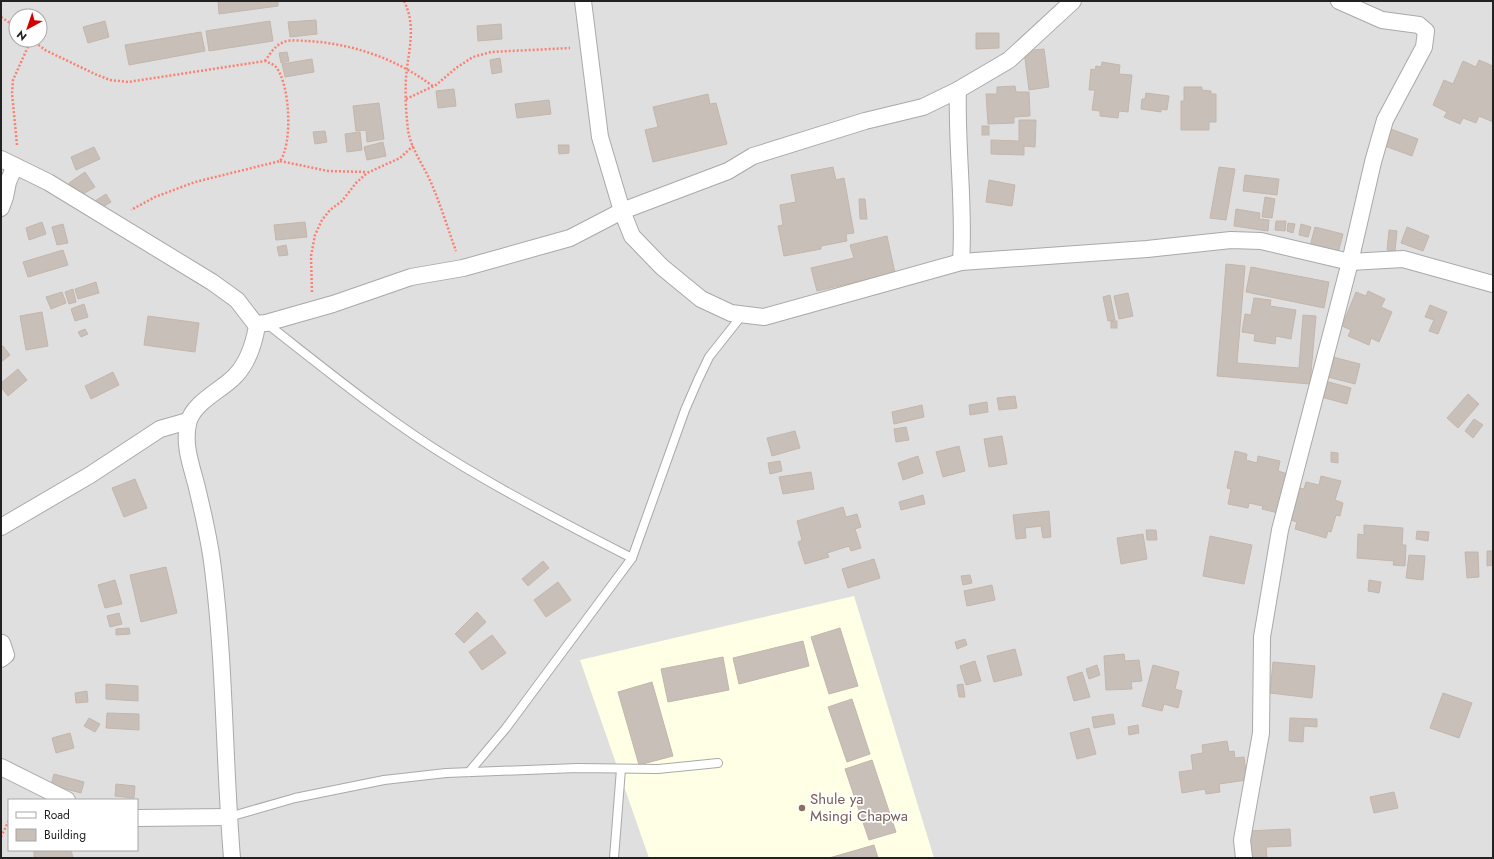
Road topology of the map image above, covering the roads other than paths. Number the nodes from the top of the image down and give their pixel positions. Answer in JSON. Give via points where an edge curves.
{"nodes":[{"id":1,"x":583,"y":1,"type":"edge"},
{"id":2,"x":1073,"y":1,"type":"edge"},
{"id":3,"x":1339,"y":1,"type":"edge"},
{"id":4,"x":958,"y":90,"type":"junction"},
{"id":5,"x":8,"y":162,"type":"edge"},
{"id":6,"x":1,"y":208,"type":"edge"},
{"id":7,"x":622,"y":211,"type":"junction"},
{"id":8,"x":961,"y":262,"type":"junction"},
{"id":9,"x":1350,"y":262,"type":"junction"},
{"id":10,"x":1493,"y":284,"type":"edge"},
{"id":11,"x":743,"y":314,"type":"junction"},
{"id":12,"x":261,"y":324,"type":"junction"},
{"id":13,"x":188,"y":421,"type":"junction"},
{"id":14,"x":1,"y":527,"type":"edge"},
{"id":15,"x":632,"y":558,"type":"junction"},
{"id":16,"x":718,"y":763,"type":"dead end"},
{"id":17,"x":1,"y":767,"type":"edge"},
{"id":18,"x":622,"y":769,"type":"junction"},
{"id":19,"x":469,"y":772,"type":"junction"},
{"id":20,"x":65,"y":799,"type":"edge"},
{"id":21,"x":229,"y":817,"type":"junction"},
{"id":22,"x":138,"y":818,"type":"edge"},
{"id":23,"x":232,"y":858,"type":"edge"},
{"id":24,"x":614,"y":858,"type":"edge"},
{"id":25,"x":1244,"y":858,"type":"edge"}],
"edges":[{"from":1,"to":7,"type":"street","via":[[600,137]]},
{"from":2,"to":4,"type":"street","via":[[1009,60]]},
{"from":3,"to":9,"type":"street","via":[[1382,20],[1419,25],[1426,31],[1424,47],[1385,120]]},
{"from":4,"to":7,"type":"street","via":[[923,107],[753,156],[728,171]]},
{"from":4,"to":8,"type":"street","via":[[957,125],[963,240]]},
{"from":5,"to":6,"type":"street","via":[[8,182]]},
{"from":5,"to":12,"type":"street","via":[[48,182],[212,282],[237,300]]},
{"from":7,"to":11,"type":"street","via":[[632,236],[662,267],[701,299],[731,313]]},
{"from":7,"to":12,"type":"street","via":[[570,238],[463,268],[411,278]]},
{"from":8,"to":9,"type":"street","via":[[1146,249],[1231,240],[1261,241]]},
{"from":8,"to":11,"type":"street","via":[[764,317]]},
{"from":9,"to":10,"type":"street","via":[[1403,259]]},
{"from":9,"to":25,"type":"street","via":[[1280,530],[1262,637],[1261,733],[1242,840]]},
{"from":11,"to":15,"type":"lane","via":[[709,358],[698,380]]},
{"from":12,"to":13,"type":"street","via":[[257,326],[255,340],[236,376],[200,404]]},
{"from":12,"to":15,"type":"lane","via":[[451,459]]},
{"from":13,"to":14,"type":"street","via":[[160,429],[90,475]]},
{"from":13,"to":21,"type":"street","via":[[188,456],[198,491],[213,568]]},
{"from":15,"to":19,"type":"lane","via":[[515,715]]},
{"from":16,"to":18,"type":"lane","via":[[658,769]]},
{"from":17,"to":20,"type":"street"},
{"from":18,"to":19,"type":"lane"},
{"from":18,"to":24,"type":"lane"},
{"from":19,"to":21,"type":"lane","via":[[384,780],[295,798]]},
{"from":21,"to":22,"type":"street"},
{"from":21,"to":23,"type":"street"}]}
